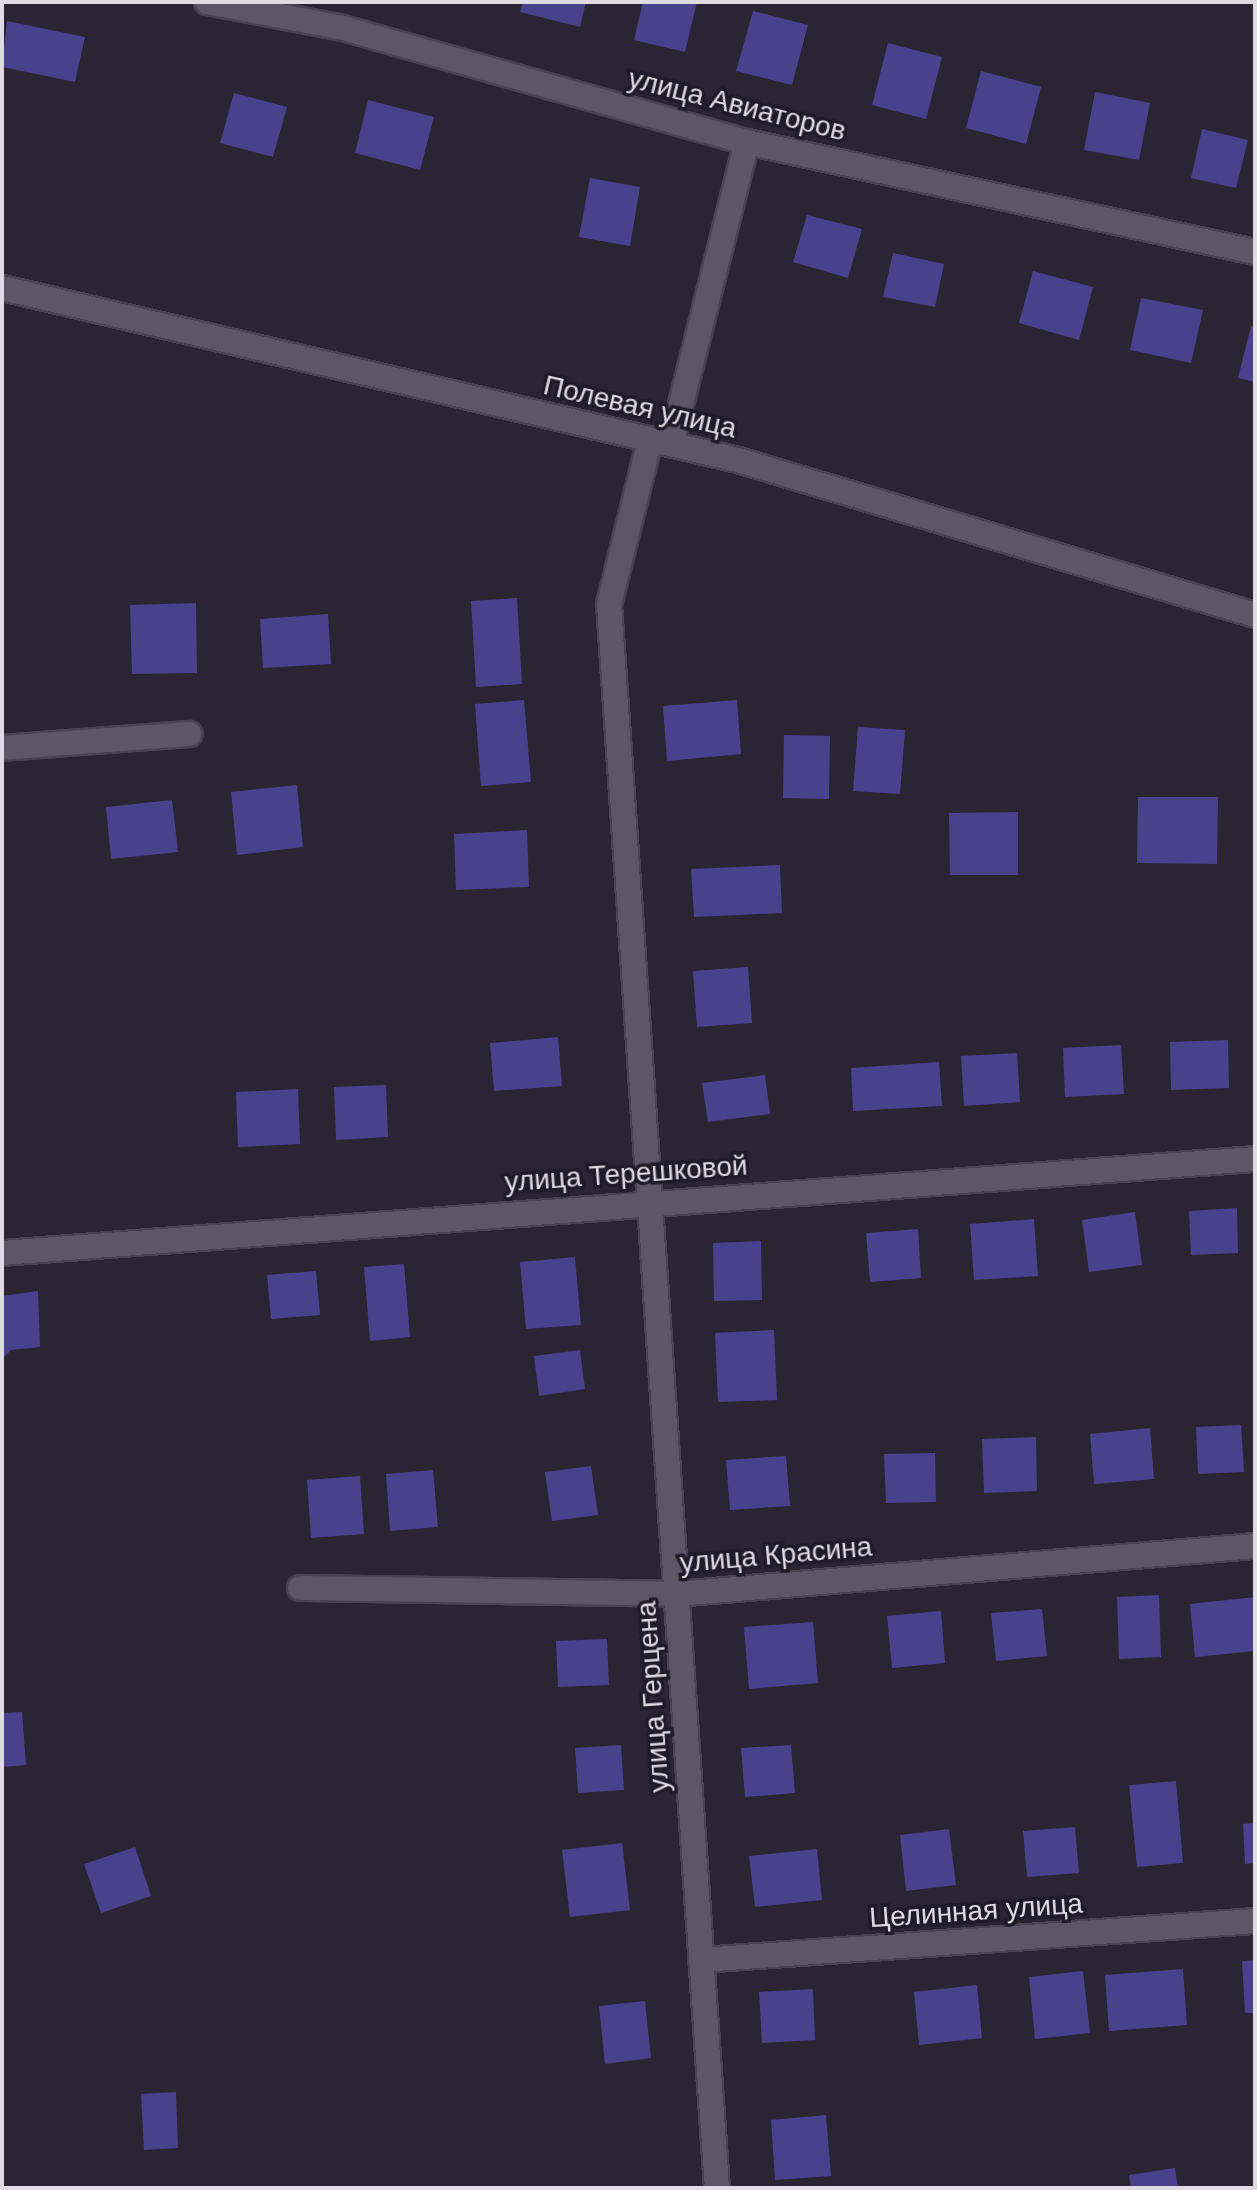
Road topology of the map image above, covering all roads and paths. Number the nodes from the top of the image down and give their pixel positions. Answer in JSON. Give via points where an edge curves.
{"nodes":[{"id":1,"x":207,"y":2,"type":"edge"},
{"id":2,"x":747,"y":142,"type":"junction"},
{"id":3,"x":1255,"y":252,"type":"edge"},
{"id":4,"x":2,"y":288,"type":"edge"},
{"id":5,"x":660,"y":442,"type":"junction"},
{"id":6,"x":1255,"y":615,"type":"edge"},
{"id":7,"x":189,"y":734,"type":"dead end"},
{"id":8,"x":2,"y":748,"type":"edge"},
{"id":9,"x":1255,"y":1159,"type":"edge"},
{"id":10,"x":648,"y":1202,"type":"junction"},
{"id":11,"x":2,"y":1253,"type":"edge"},
{"id":12,"x":1255,"y":1546,"type":"edge"},
{"id":13,"x":300,"y":1588,"type":"dead end"},
{"id":14,"x":676,"y":1594,"type":"junction"},
{"id":15,"x":1255,"y":1921,"type":"edge"},
{"id":16,"x":701,"y":1960,"type":"junction"},
{"id":17,"x":717,"y":2188,"type":"edge"}],
"edges":[{"from":1,"to":2,"type":"street","name":"улица Авиаторов","via":[[343,28]]},
{"from":2,"to":3,"type":"street","name":"улица Авиаторов"},
{"from":2,"to":5,"type":"street","name":"улица Герцена"},
{"from":4,"to":5,"type":"street","name":"Полевая улица"},
{"from":5,"to":6,"type":"street","name":"Полевая улица"},
{"from":5,"to":10,"type":"street","name":"улица Герцена","via":[[609,604]]},
{"from":7,"to":8,"type":"street"},
{"from":9,"to":10,"type":"street","name":"улица Терешковой"},
{"from":10,"to":11,"type":"street","name":"улица Терешковой"},
{"from":10,"to":14,"type":"street","name":"улица Герцена"},
{"from":12,"to":14,"type":"street","name":"улица Красина"},
{"from":13,"to":14,"type":"street","name":"улица Красина"},
{"from":14,"to":16,"type":"street","name":"улица Герцена"},
{"from":15,"to":16,"type":"street","name":"Целинная улица"},
{"from":16,"to":17,"type":"street","name":"улица Герцена"}]}
